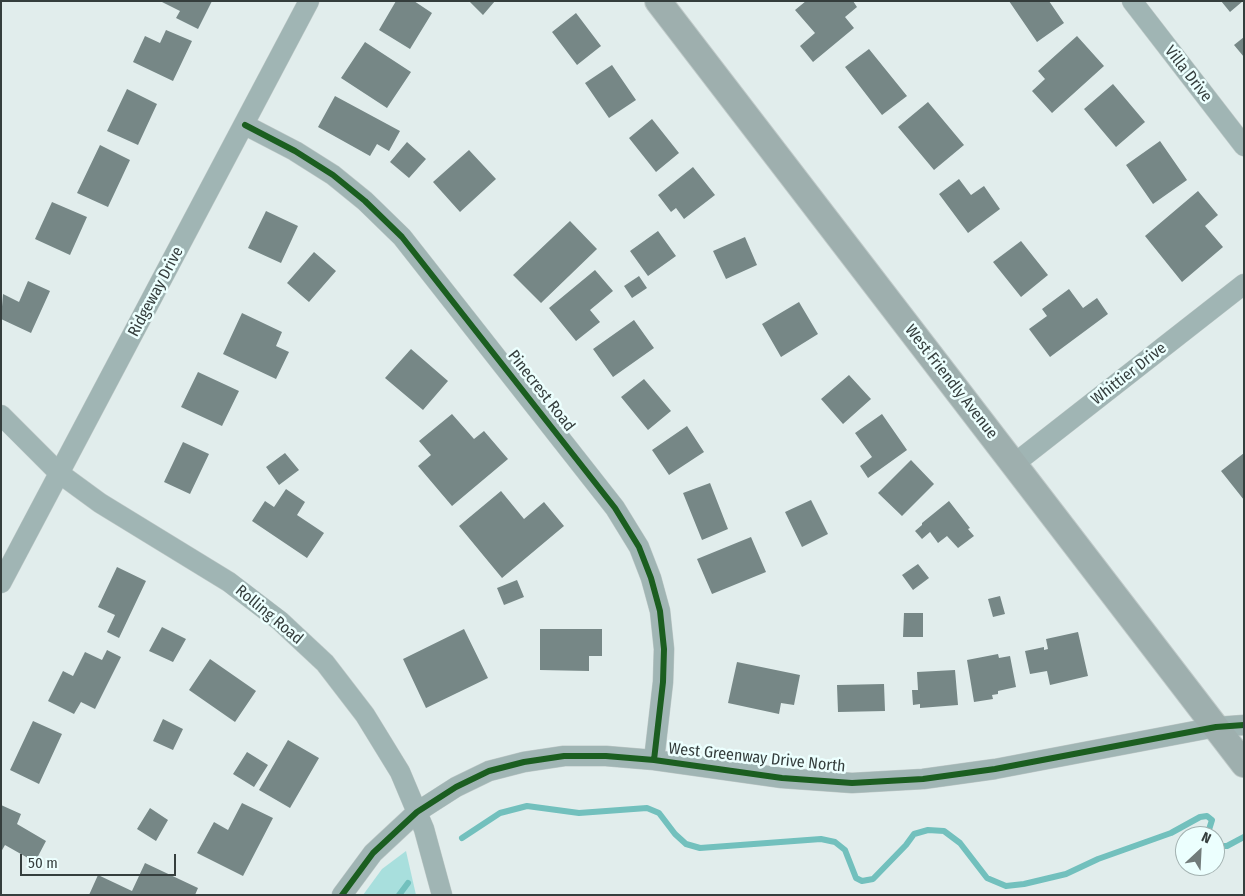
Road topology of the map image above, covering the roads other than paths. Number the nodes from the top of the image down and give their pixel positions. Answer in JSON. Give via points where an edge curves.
{"nodes":[{"id":1,"x":309,"y":1,"type":"edge"},
{"id":2,"x":658,"y":1,"type":"edge"},
{"id":3,"x":1132,"y":1,"type":"edge"},
{"id":4,"x":246,"y":125,"type":"junction"},
{"id":5,"x":1244,"y":146,"type":"edge"},
{"id":6,"x":1244,"y":284,"type":"edge"},
{"id":7,"x":1,"y":415,"type":"edge"},
{"id":8,"x":1014,"y":464,"type":"junction"},
{"id":9,"x":59,"y":473,"type":"junction"},
{"id":10,"x":1,"y":583,"type":"edge"},
{"id":11,"x":1244,"y":725,"type":"edge"},
{"id":12,"x":1216,"y":727,"type":"junction"},
{"id":13,"x":654,"y":760,"type":"junction"},
{"id":14,"x":1244,"y":764,"type":"edge"},
{"id":15,"x":417,"y":812,"type":"junction"},
{"id":16,"x":342,"y":895,"type":"edge"},
{"id":17,"x":442,"y":895,"type":"edge"}],
"edges":[{"from":1,"to":4,"type":"street","name":"Ridgeway Drive"},
{"from":2,"to":8,"type":"main road","name":"West Friendly Avenue"},
{"from":3,"to":5,"type":"street","name":"Villa Drive"},
{"from":4,"to":9,"type":"street","name":"Ridgeway Drive"},
{"from":4,"to":13,"type":"street","name":"Pinecrest Road","via":[[332,175],[402,237],[615,508],[639,547],[652,578],[660,611],[663,682]]},
{"from":6,"to":8,"type":"street","name":"Whittier Drive"},
{"from":7,"to":9,"type":"street","name":"Rolling Road"},
{"from":8,"to":12,"type":"main road","name":"West Friendly Avenue"},
{"from":9,"to":10,"type":"street","name":"Ridgeway Drive"},
{"from":9,"to":15,"type":"street","name":"Rolling Road","via":[[100,503],[229,582],[325,663],[365,715],[400,772]]},
{"from":11,"to":12,"type":"street","name":"West Greenway Drive North"},
{"from":12,"to":13,"type":"street","name":"West Greenway Drive North","via":[[996,769],[923,779],[852,783],[782,778]]},
{"from":12,"to":14,"type":"main road","name":"West Friendly Avenue"},
{"from":13,"to":15,"type":"street","name":"West Greenway Drive North","via":[[572,756],[524,762],[489,771]]},
{"from":15,"to":16,"type":"street","name":"West Greenway Drive North","via":[[373,853]]},
{"from":15,"to":17,"type":"street","name":"Rolling Road"}]}
